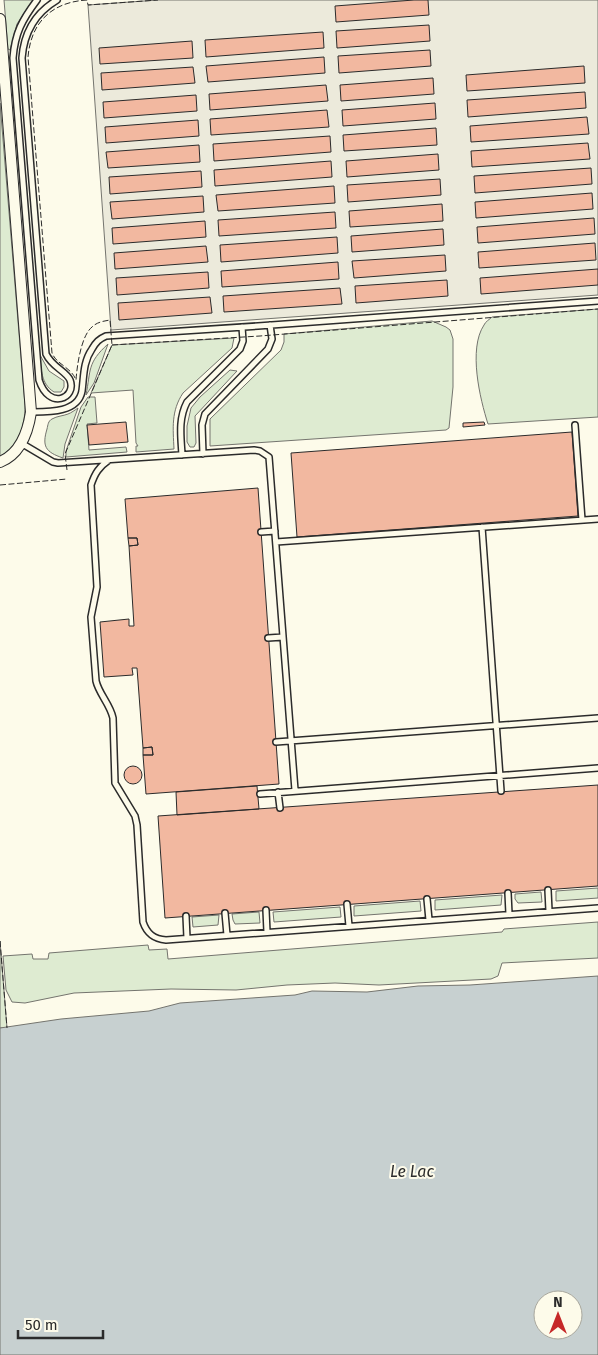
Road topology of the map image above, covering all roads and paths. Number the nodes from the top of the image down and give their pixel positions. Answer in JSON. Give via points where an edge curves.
{"nodes":[{"id":1,"x":37,"y":0,"type":"edge"},
{"id":2,"x":57,"y":0,"type":"edge"},
{"id":3,"x":0,"y":20,"type":"edge"},
{"id":4,"x":598,"y":301,"type":"edge"},
{"id":5,"x":270,"y":325,"type":"junction"},
{"id":6,"x":242,"y":328,"type":"junction"},
{"id":7,"x":31,"y":412,"type":"junction"},
{"id":8,"x":575,"y":425,"type":"dead end"},
{"id":9,"x":21,"y":443,"type":"junction"},
{"id":10,"x":203,"y":454,"type":"junction"},
{"id":11,"x":182,"y":455,"type":"junction"},
{"id":12,"x":109,"y":460,"type":"junction"},
{"id":13,"x":0,"y":462,"type":"edge"},
{"id":14,"x":598,"y":519,"type":"edge"},
{"id":15,"x":582,"y":520,"type":"junction"},
{"id":16,"x":482,"y":527,"type":"junction"},
{"id":17,"x":275,"y":531,"type":"junction"},
{"id":18,"x":261,"y":532,"type":"dead end"},
{"id":19,"x":276,"y":542,"type":"junction"},
{"id":20,"x":283,"y":637,"type":"junction"},
{"id":21,"x":268,"y":638,"type":"dead end"},
{"id":22,"x":598,"y":718,"type":"edge"},
{"id":23,"x":497,"y":726,"type":"junction"},
{"id":24,"x":291,"y":741,"type":"junction"},
{"id":25,"x":276,"y":742,"type":"dead end"},
{"id":26,"x":598,"y":768,"type":"edge"},
{"id":27,"x":500,"y":775,"type":"junction"},
{"id":28,"x":295,"y":790,"type":"junction"},
{"id":29,"x":278,"y":792,"type":"junction"},
{"id":30,"x":501,"y":792,"type":"dead end"},
{"id":31,"x":260,"y":794,"type":"dead end"},
{"id":32,"x":280,"y":808,"type":"dead end"},
{"id":33,"x":548,"y":890,"type":"dead end"},
{"id":34,"x":508,"y":893,"type":"dead end"},
{"id":35,"x":427,"y":899,"type":"dead end"},
{"id":36,"x":347,"y":904,"type":"dead end"},
{"id":37,"x":598,"y":908,"type":"edge"},
{"id":38,"x":266,"y":910,"type":"dead end"},
{"id":39,"x":549,"y":911,"type":"junction"},
{"id":40,"x":225,"y":913,"type":"dead end"},
{"id":41,"x":509,"y":914,"type":"junction"},
{"id":42,"x":186,"y":916,"type":"dead end"},
{"id":43,"x":429,"y":920,"type":"junction"},
{"id":44,"x":349,"y":926,"type":"junction"},
{"id":45,"x":267,"y":932,"type":"junction"},
{"id":46,"x":227,"y":935,"type":"junction"},
{"id":47,"x":187,"y":938,"type":"junction"}],
"edges":[{"from":1,"to":2,"type":"lane","via":[[17,32],[13,58],[39,380],[46,394],[60,399],[67,396],[71,385],[70,379],[49,361],[46,354],[22,58],[31,23]]},
{"from":3,"to":7,"type":"street"},
{"from":4,"to":5,"type":"lane"},
{"from":5,"to":6,"type":"lane"},
{"from":5,"to":10,"type":"lane","via":[[272,340],[268,349],[205,414]]},
{"from":6,"to":7,"type":"lane","via":[[101,338],[89,353],[78,400],[62,410]]},
{"from":6,"to":11,"type":"lane","via":[[240,349],[183,409],[180,424]]},
{"from":7,"to":9,"type":"street","via":[[29,427]]},
{"from":8,"to":15,"type":"lane"},
{"from":9,"to":12,"type":"lane","via":[[58,463]]},
{"from":9,"to":13,"type":"street"},
{"from":10,"to":11,"type":"lane"},
{"from":10,"to":17,"type":"lane","via":[[254,450],[269,456]]},
{"from":11,"to":12,"type":"lane"},
{"from":12,"to":47,"type":"lane","via":[[97,470],[91,485],[97,587],[91,617],[96,681],[112,712],[115,783],[137,825],[145,927],[159,939]]},
{"from":14,"to":15,"type":"lane"},
{"from":15,"to":16,"type":"lane"},
{"from":16,"to":19,"type":"lane"},
{"from":16,"to":23,"type":"lane"},
{"from":17,"to":18,"type":"lane"},
{"from":17,"to":19,"type":"lane"},
{"from":19,"to":20,"type":"lane"},
{"from":20,"to":21,"type":"lane"},
{"from":20,"to":24,"type":"lane"},
{"from":22,"to":23,"type":"lane"},
{"from":23,"to":24,"type":"lane"},
{"from":23,"to":27,"type":"lane"},
{"from":24,"to":25,"type":"lane"},
{"from":24,"to":28,"type":"lane"},
{"from":26,"to":27,"type":"lane"},
{"from":27,"to":28,"type":"lane"},
{"from":27,"to":30,"type":"lane"},
{"from":28,"to":29,"type":"lane"},
{"from":29,"to":31,"type":"lane"},
{"from":29,"to":32,"type":"lane"},
{"from":33,"to":39,"type":"lane"},
{"from":34,"to":41,"type":"lane"},
{"from":35,"to":43,"type":"lane"},
{"from":36,"to":44,"type":"lane"},
{"from":37,"to":39,"type":"lane"},
{"from":38,"to":45,"type":"lane"},
{"from":39,"to":41,"type":"lane"},
{"from":40,"to":46,"type":"lane"},
{"from":41,"to":43,"type":"lane"},
{"from":42,"to":47,"type":"lane"},
{"from":43,"to":44,"type":"lane"},
{"from":44,"to":45,"type":"lane"},
{"from":45,"to":46,"type":"lane"},
{"from":46,"to":47,"type":"lane"}]}
